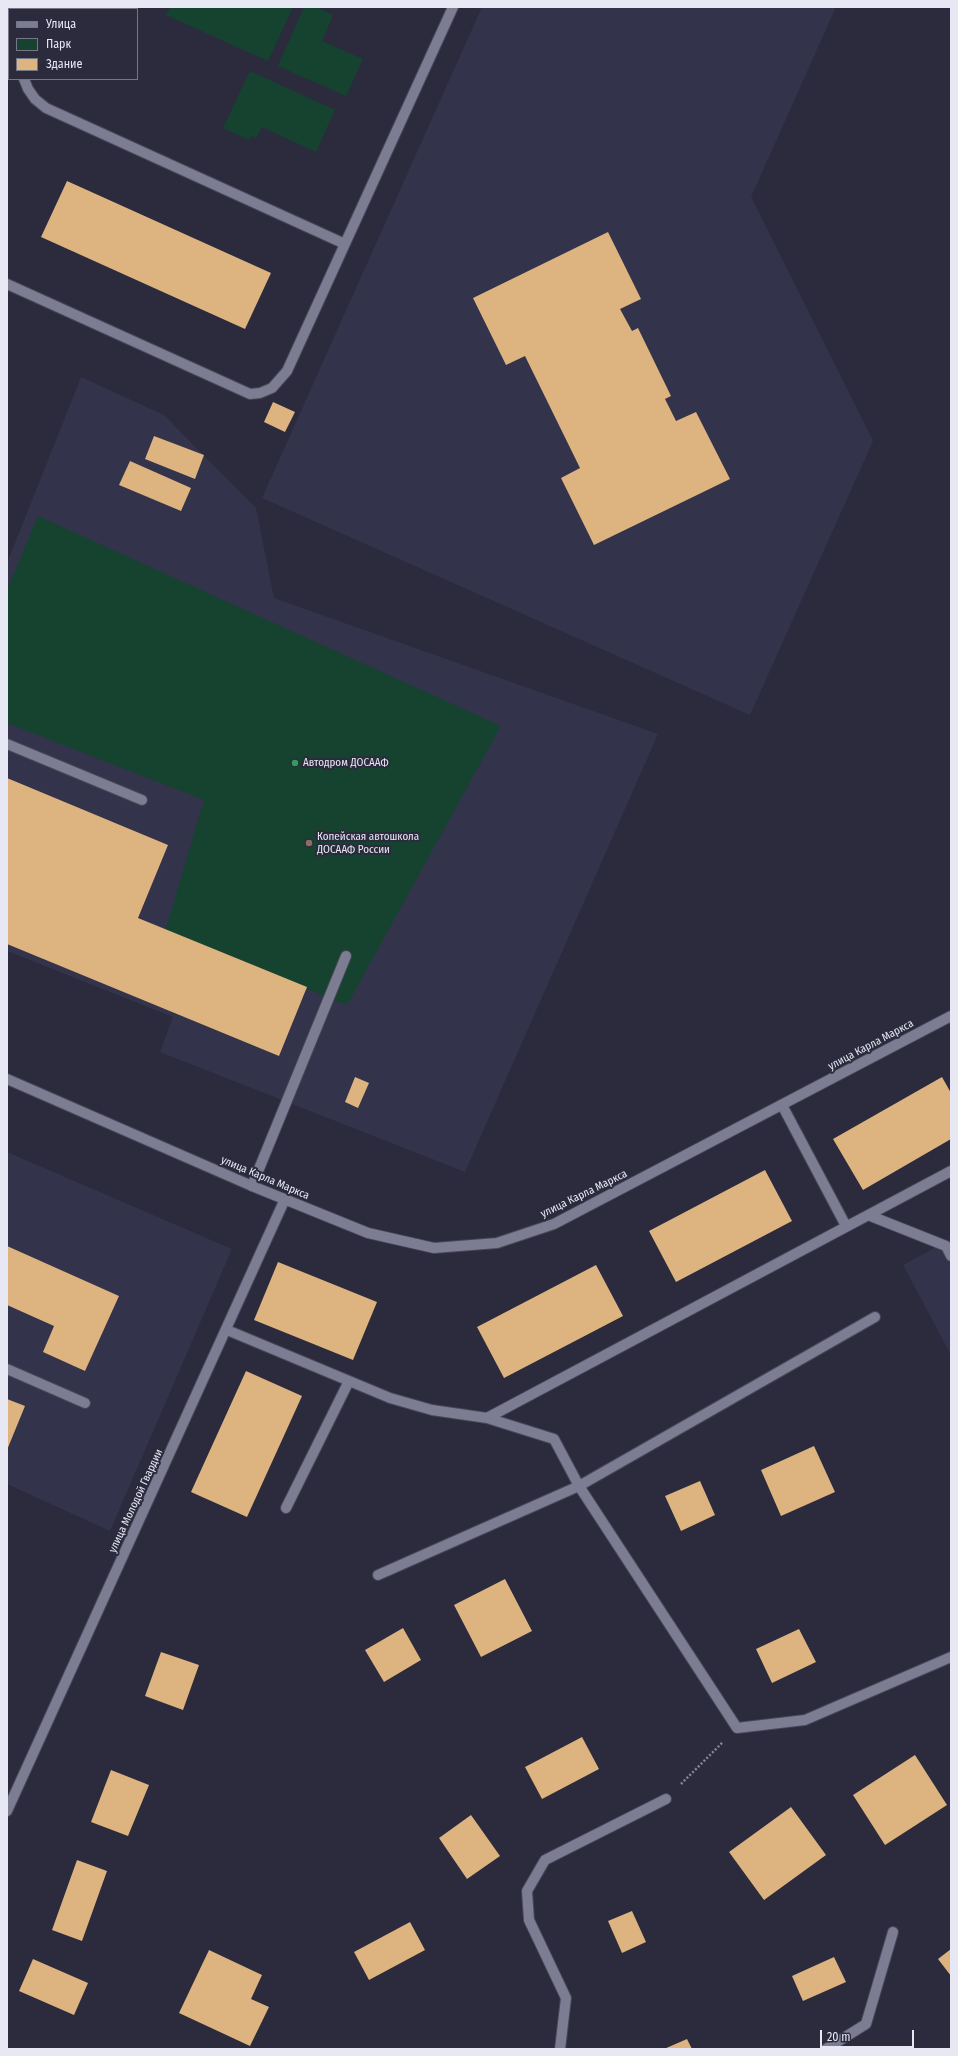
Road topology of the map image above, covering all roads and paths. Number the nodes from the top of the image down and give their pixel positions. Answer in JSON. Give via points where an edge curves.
{"nodes":[{"id":1,"x":449,"y":8,"type":"edge"},
{"id":2,"x":24,"y":80,"type":"edge"},
{"id":3,"x":345,"y":244,"type":"junction"},
{"id":4,"x":7,"y":284,"type":"edge"},
{"id":5,"x":7,"y":744,"type":"edge"},
{"id":6,"x":142,"y":800,"type":"dead end"},
{"id":7,"x":346,"y":956,"type":"dead end"},
{"id":8,"x":951,"y":1016,"type":"edge"},
{"id":9,"x":7,"y":1079,"type":"edge"},
{"id":10,"x":782,"y":1105,"type":"junction"},
{"id":11,"x":951,"y":1172,"type":"edge"},
{"id":12,"x":252,"y":1186,"type":"junction"},
{"id":13,"x":285,"y":1199,"type":"junction"},
{"id":14,"x":868,"y":1215,"type":"junction"},
{"id":15,"x":846,"y":1226,"type":"junction"},
{"id":16,"x":951,"y":1256,"type":"edge"},
{"id":17,"x":875,"y":1317,"type":"dead end"},
{"id":18,"x":227,"y":1330,"type":"junction"},
{"id":19,"x":7,"y":1369,"type":"edge"},
{"id":20,"x":349,"y":1381,"type":"junction"},
{"id":21,"x":85,"y":1403,"type":"dead end"},
{"id":22,"x":487,"y":1418,"type":"junction"},
{"id":23,"x":579,"y":1486,"type":"junction"},
{"id":24,"x":286,"y":1508,"type":"dead end"},
{"id":25,"x":378,"y":1575,"type":"dead end"},
{"id":26,"x":951,"y":1657,"type":"edge"},
{"id":27,"x":737,"y":1728,"type":"junction"},
{"id":28,"x":666,"y":1799,"type":"joint"},
{"id":29,"x":7,"y":1811,"type":"edge"},
{"id":30,"x":893,"y":1932,"type":"dead end"},
{"id":31,"x":560,"y":2049,"type":"edge"},
{"id":32,"x":826,"y":2049,"type":"edge"}],
"edges":[{"from":1,"to":3,"type":"street"},
{"from":2,"to":3,"type":"street","via":[[35,99],[46,108]]},
{"from":3,"to":4,"type":"street","via":[[287,371],[272,388],[260,393],[250,394]]},
{"from":5,"to":6,"type":"street"},
{"from":7,"to":12,"type":"street"},
{"from":8,"to":10,"type":"street","name":"улица Карла Маркса"},
{"from":9,"to":12,"type":"street","name":"улица Карла Маркса"},
{"from":10,"to":13,"type":"street","name":"улица Карла Маркса","via":[[554,1224],[497,1243],[434,1248],[368,1233]]},
{"from":10,"to":15,"type":"street"},
{"from":11,"to":14,"type":"street"},
{"from":12,"to":13,"type":"street","name":"улица Карла Маркса"},
{"from":13,"to":18,"type":"street","name":"улица Молодой Гвардии"},
{"from":14,"to":15,"type":"street"},
{"from":14,"to":16,"type":"street","via":[[946,1246]]},
{"from":15,"to":22,"type":"street"},
{"from":17,"to":23,"type":"street"},
{"from":18,"to":20,"type":"street"},
{"from":18,"to":29,"type":"street","name":"улица Молодой Гвардии"},
{"from":19,"to":21,"type":"street"},
{"from":20,"to":22,"type":"street","via":[[390,1398],[432,1410]]},
{"from":20,"to":24,"type":"street"},
{"from":22,"to":23,"type":"street","via":[[554,1439]]},
{"from":23,"to":25,"type":"street"},
{"from":23,"to":27,"type":"street"},
{"from":26,"to":27,"type":"street","via":[[805,1720]]},
{"from":27,"to":28,"type":"path"},
{"from":28,"to":31,"type":"street","via":[[545,1860],[527,1891],[529,1920],[566,1998]]},
{"from":30,"to":32,"type":"street","via":[[866,2024]]}]}
